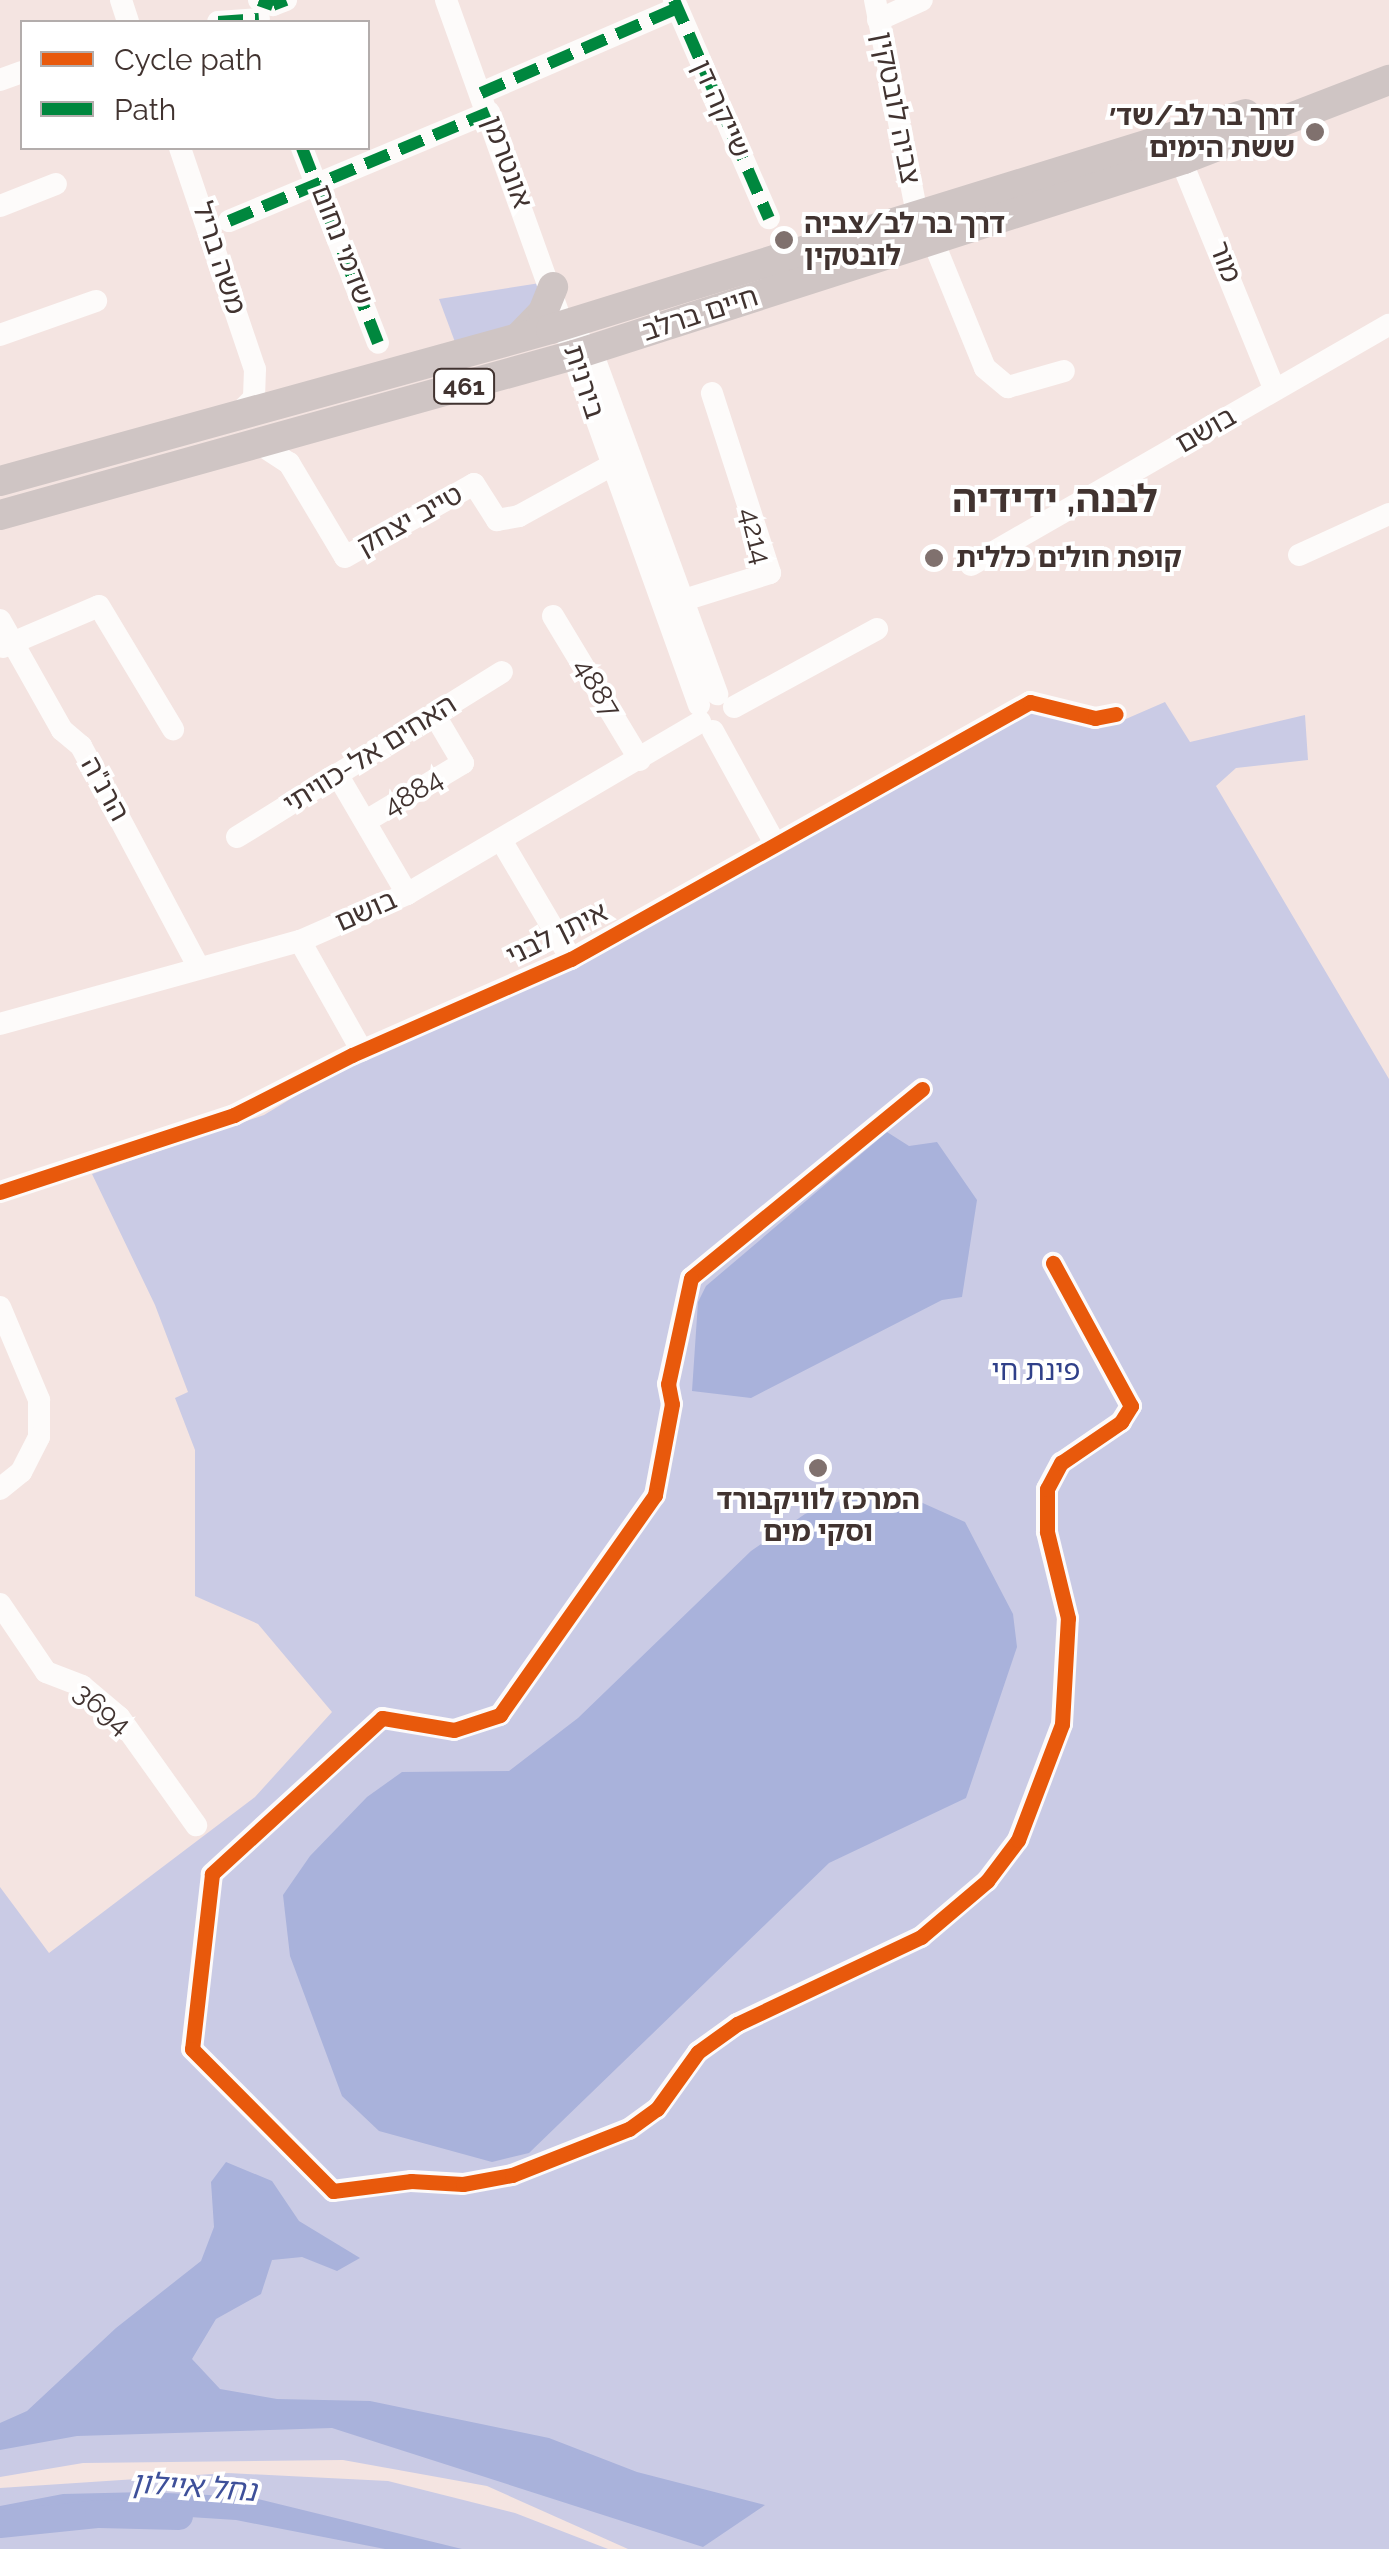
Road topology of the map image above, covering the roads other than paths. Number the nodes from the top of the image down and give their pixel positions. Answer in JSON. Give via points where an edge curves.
{"nodes":[{"id":1,"x":286,"y":0,"type":"edge"},
{"id":2,"x":446,"y":0,"type":"edge"},
{"id":3,"x":922,"y":0,"type":"edge"},
{"id":4,"x":676,"y":4,"type":"edge"},
{"id":5,"x":259,"y":10,"type":"edge"},
{"id":6,"x":876,"y":10,"type":"edge"},
{"id":7,"x":225,"y":20,"type":"edge"},
{"id":8,"x":1389,"y":60,"type":"edge"},
{"id":9,"x":1389,"y":80,"type":"edge"},
{"id":10,"x":485,"y":102,"type":"junction"},
{"id":11,"x":181,"y":150,"type":"edge"},
{"id":12,"x":303,"y":150,"type":"edge"},
{"id":13,"x":1175,"y":151,"type":"junction"},
{"id":14,"x":320,"y":182,"type":"junction"},
{"id":15,"x":56,"y":184,"type":"dead end"},
{"id":16,"x":0,"y":206,"type":"edge"},
{"id":17,"x":769,"y":218,"type":"dead end"},
{"id":18,"x":229,"y":220,"type":"dead end"},
{"id":19,"x":926,"y":232,"type":"junction"},
{"id":20,"x":553,"y":287,"type":"junction"},
{"id":21,"x":96,"y":300,"type":"dead end"},
{"id":22,"x":566,"y":324,"type":"junction"},
{"id":23,"x":1389,"y":325,"type":"edge"},
{"id":24,"x":0,"y":335,"type":"edge"},
{"id":25,"x":518,"y":338,"type":"junction"},
{"id":26,"x":378,"y":343,"type":"dead end"},
{"id":27,"x":582,"y":352,"type":"junction"},
{"id":28,"x":255,"y":369,"type":"junction"},
{"id":29,"x":1064,"y":371,"type":"dead end"},
{"id":30,"x":1275,"y":390,"type":"junction"},
{"id":31,"x":712,"y":393,"type":"dead end"},
{"id":32,"x":291,"y":400,"type":"junction"},
{"id":33,"x":236,"y":416,"type":"junction"},
{"id":34,"x":296,"y":432,"type":"junction"},
{"id":35,"x":258,"y":443,"type":"junction"},
{"id":36,"x":289,"y":463,"type":"junction"},
{"id":37,"x":612,"y":465,"type":"junction"},
{"id":38,"x":0,"y":481,"type":"edge"},
{"id":39,"x":1389,"y":514,"type":"edge"},
{"id":40,"x":0,"y":515,"type":"edge"},
{"id":41,"x":1298,"y":555,"type":"dead end"},
{"id":42,"x":971,"y":565,"type":"dead end"},
{"id":43,"x":671,"y":604,"type":"junction"},
{"id":44,"x":553,"y":616,"type":"dead end"},
{"id":45,"x":0,"y":620,"type":"edge"},
{"id":46,"x":877,"y":630,"type":"dead end"},
{"id":47,"x":7,"y":647,"type":"edge"},
{"id":48,"x":502,"y":672,"type":"dead end"},
{"id":49,"x":434,"y":714,"type":"junction"},
{"id":50,"x":1116,"y":714,"type":"dead end"},
{"id":51,"x":715,"y":715,"type":"junction"},
{"id":52,"x":173,"y":729,"type":"dead end"},
{"id":53,"x":640,"y":760,"type":"junction"},
{"id":54,"x":337,"y":774,"type":"junction"},
{"id":55,"x":366,"y":821,"type":"junction"},
{"id":56,"x":238,"y":836,"type":"dead end"},
{"id":57,"x":501,"y":840,"type":"junction"},
{"id":58,"x":780,"y":842,"type":"junction"},
{"id":59,"x":407,"y":894,"type":"junction"},
{"id":60,"x":300,"y":940,"type":"junction"},
{"id":61,"x":571,"y":959,"type":"junction"},
{"id":62,"x":198,"y":966,"type":"junction"},
{"id":63,"x":0,"y":1024,"type":"edge"},
{"id":64,"x":362,"y":1051,"type":"junction"},
{"id":65,"x":922,"y":1089,"type":"dead end"},
{"id":66,"x":0,"y":1192,"type":"edge"},
{"id":67,"x":1053,"y":1263,"type":"dead end"},
{"id":68,"x":0,"y":1307,"type":"edge"},
{"id":69,"x":0,"y":1490,"type":"edge"},
{"id":70,"x":0,"y":1604,"type":"edge"},
{"id":71,"x":196,"y":1826,"type":"dead end"}],
"edges":[{"from":1,"to":5,"type":"street"},
{"from":2,"to":10,"type":"street","name":"אונטרמן"},
{"from":3,"to":6,"type":"street"},
{"from":4,"to":10,"type":"street"},
{"from":4,"to":17,"type":"street","name":"שייקה דן"},
{"from":5,"to":7,"type":"street"},
{"from":6,"to":19,"type":"street","name":"צביה לובטקין"},
{"from":8,"to":13,"type":"main road","name":"חיים ברלב","number":"461"},
{"from":9,"to":13,"type":"main road","name":"חיים ברלב","number":"461"},
{"from":10,"to":14,"type":"street"},
{"from":10,"to":20,"type":"street","name":"אונטרמן"},
{"from":11,"to":28,"type":"street","name":"משה בריל"},
{"from":12,"to":14,"type":"street","name":"שדמי נחום"},
{"from":13,"to":19,"type":"main road","name":"חיים ברלב","number":"461"},
{"from":13,"to":30,"type":"street","name":"מור"},
{"from":14,"to":18,"type":"street"},
{"from":14,"to":26,"type":"street","name":"שדמי נחום"},
{"from":15,"to":16,"type":"street"},
{"from":19,"to":22,"type":"main road","name":"חיים ברלב","number":"461"},
{"from":19,"to":27,"type":"main road","name":"חיים ברלב","number":"461"},
{"from":19,"to":29,"type":"street","name":"צביה לובטקין","via":[[985,368],[1008,387]]},
{"from":20,"to":22,"type":"street","name":"אונטרמן"},
{"from":20,"to":25,"type":"main road","via":[[542,312]]},
{"from":21,"to":24,"type":"street"},
{"from":22,"to":25,"type":"main road","name":"חיים ברלב","number":"461"},
{"from":22,"to":27,"type":"street","name":"בירנית"},
{"from":23,"to":30,"type":"street","name":"בושם"},
{"from":25,"to":32,"type":"main road","name":"חיים ברלב","number":"461"},
{"from":27,"to":34,"type":"main road","name":"חיים ברלב","number":"461"},
{"from":27,"to":37,"type":"street","name":"בירנית"},
{"from":27,"to":43,"type":"street","name":"בירנית"},
{"from":28,"to":32,"type":"street","via":[[268,388]]},
{"from":28,"to":33,"type":"street","via":[[254,398]]},
{"from":30,"to":42,"type":"street","name":"בושם"},
{"from":31,"to":43,"type":"street","name":"4214","via":[[770,573]]},
{"from":32,"to":33,"type":"main road","name":"חיים ברלב","number":"461"},
{"from":33,"to":38,"type":"main road","name":"חיים ברלב","number":"461"},
{"from":34,"to":35,"type":"main road","name":"חיים ברלב","number":"461"},
{"from":34,"to":36,"type":"street"},
{"from":35,"to":36,"type":"street","name":"טייב יצחק"},
{"from":35,"to":40,"type":"main road","name":"חיים ברלב","number":"461"},
{"from":36,"to":37,"type":"street","name":"טייב יצחק","via":[[345,557],[474,484],[496,520],[519,516]]},
{"from":37,"to":43,"type":"street","name":"בירנית"},
{"from":39,"to":41,"type":"street"},
{"from":43,"to":51,"type":"street","name":"בירנית"},
{"from":44,"to":53,"type":"street","name":"4887"},
{"from":45,"to":47,"type":"street","name":"הרנ\"ה"},
{"from":46,"to":51,"type":"street","name":"בושם"},
{"from":47,"to":52,"type":"street","via":[[98,606]]},
{"from":47,"to":62,"type":"street","name":"הרנ\"ה","via":[[62,730],[81,746]]},
{"from":48,"to":49,"type":"street","name":"האחים אל-כוויתי"},
{"from":49,"to":54,"type":"street","name":"האחים אל-כוויתי"},
{"from":49,"to":55,"type":"street","name":"4884","via":[[462,764]]},
{"from":50,"to":58,"type":"street","name":"איתן לבני","via":[[1095,718],[1030,702]]},
{"from":51,"to":53,"type":"street","name":"בושם"},
{"from":51,"to":58,"type":"street","name":"בירנית"},
{"from":53,"to":57,"type":"street","name":"בושם"},
{"from":54,"to":55,"type":"street"},
{"from":54,"to":56,"type":"street","name":"האחים אל-כוויתי"},
{"from":55,"to":59,"type":"street"},
{"from":57,"to":59,"type":"street","name":"בושם"},
{"from":57,"to":61,"type":"street"},
{"from":58,"to":61,"type":"street","name":"איתן לבני"},
{"from":59,"to":60,"type":"street","name":"בושם"},
{"from":60,"to":62,"type":"street","name":"בושם"},
{"from":60,"to":64,"type":"street"},
{"from":61,"to":64,"type":"street","name":"איתן לבני"},
{"from":62,"to":63,"type":"street","name":"בושם"},
{"from":64,"to":66,"type":"street","name":"איתן לבני","via":[[234,1116]]},
{"from":65,"to":67,"type":"street","via":[[691,1278],[668,1384],[672,1404],[655,1495],[500,1714],[454,1730],[382,1718],[212,1874],[192,2049],[333,2191],[512,2175],[629,2129],[657,2109],[698,2052],[737,2024],[921,1937],[987,1881],[1018,1840],[1062,1724],[1068,1618],[1048,1532],[1047,1489],[1061,1463],[1121,1422],[1131,1406]]},
{"from":68,"to":69,"type":"street","via":[[39,1400],[39,1437],[21,1472]]},
{"from":70,"to":71,"type":"street","name":"3694","via":[[46,1672],[82,1686],[119,1718]]}]}
